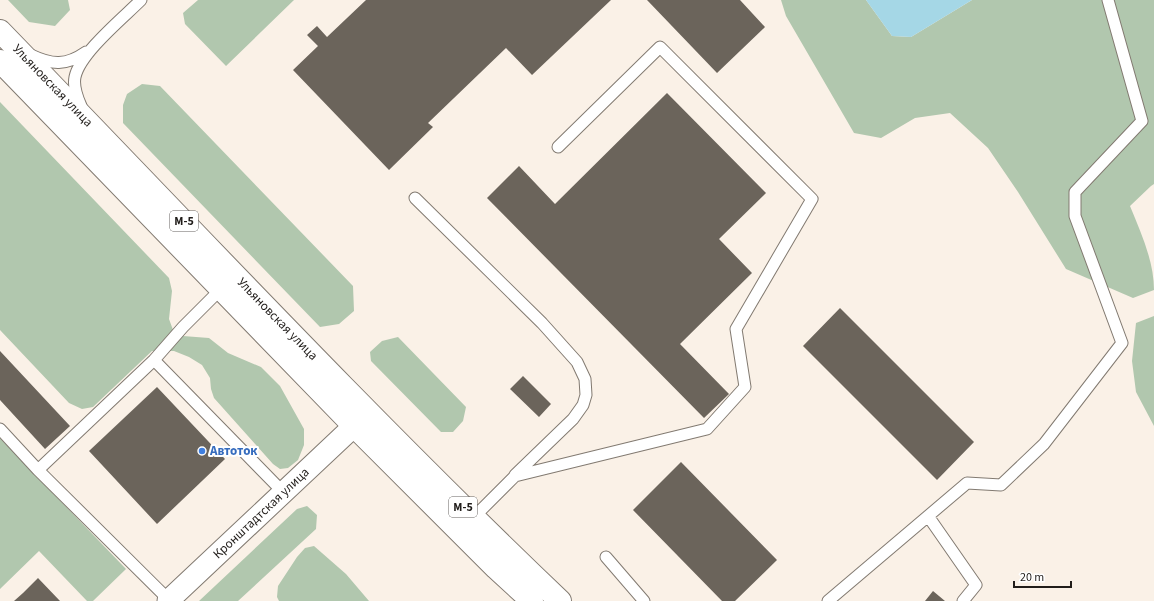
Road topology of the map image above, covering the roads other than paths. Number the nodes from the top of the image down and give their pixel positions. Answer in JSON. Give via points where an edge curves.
{"nodes":[{"id":1,"x":141,"y":0,"type":"edge"},
{"id":2,"x":1108,"y":0,"type":"edge"},
{"id":3,"x":0,"y":31,"type":"edge"},
{"id":4,"x":90,"y":50,"type":"junction"},
{"id":5,"x":8,"y":54,"type":"edge"},
{"id":6,"x":92,"y":126,"type":"junction"},
{"id":7,"x":558,"y":147,"type":"dead end"},
{"id":8,"x":415,"y":198,"type":"dead end"},
{"id":9,"x":221,"y":289,"type":"junction"},
{"id":10,"x":154,"y":360,"type":"junction"},
{"id":11,"x":361,"y":419,"type":"junction"},
{"id":12,"x":0,"y":429,"type":"edge"},
{"id":13,"x":38,"y":470,"type":"junction"},
{"id":14,"x":515,"y":476,"type":"junction"},
{"id":15,"x":284,"y":492,"type":"junction"},
{"id":16,"x":928,"y":516,"type":"junction"},
{"id":17,"x":474,"y":517,"type":"junction"},
{"id":18,"x":606,"y":557,"type":"dead end"},
{"id":19,"x":169,"y":601,"type":"edge"},
{"id":20,"x":532,"y":601,"type":"edge"},
{"id":21,"x":560,"y":601,"type":"edge"},
{"id":22,"x":644,"y":601,"type":"edge"},
{"id":23,"x":828,"y":601,"type":"edge"},
{"id":24,"x":963,"y":601,"type":"edge"}],
"edges":[{"from":1,"to":4,"type":"lane"},
{"from":2,"to":16,"type":"lane","via":[[1142,121],[1075,192],[1075,216],[1122,343],[1044,444],[1001,485],[967,483]]},
{"from":3,"to":5,"type":"highway","name":"Ульяновская улица","number":"М-5"},
{"from":4,"to":5,"type":"lane","via":[[72,61],[63,63]]},
{"from":4,"to":6,"type":"lane","via":[[77,69],[74,88]]},
{"from":5,"to":6,"type":"highway","name":"Ульяновская улица","number":"М-5"},
{"from":5,"to":9,"type":"highway","name":"Ульяновская улица","number":"М-5"},
{"from":6,"to":11,"type":"highway","name":"Ульяновская улица","number":"М-5"},
{"from":7,"to":14,"type":"lane","via":[[660,47],[812,199],[736,329],[745,387],[707,429]]},
{"from":8,"to":14,"type":"lane","via":[[542,323],[577,362],[585,379],[586,395],[583,405],[573,419]]},
{"from":9,"to":10,"type":"lane"},
{"from":9,"to":11,"type":"highway","name":"Ульяновская улица","number":"М-5"},
{"from":10,"to":13,"type":"lane"},
{"from":10,"to":15,"type":"lane"},
{"from":11,"to":15,"type":"street","name":"Кронштадтская улица"},
{"from":11,"to":17,"type":"highway","name":"Ульяновская улица","number":"М-5"},
{"from":11,"to":20,"type":"highway","name":"Ульяновская улица","number":"М-5","via":[[496,568]]},
{"from":12,"to":13,"type":"lane"},
{"from":13,"to":19,"type":"lane"},
{"from":14,"to":17,"type":"lane"},
{"from":15,"to":19,"type":"street","name":"Кронштадтская улица"},
{"from":16,"to":23,"type":"lane"},
{"from":16,"to":24,"type":"lane","via":[[976,585]]},
{"from":17,"to":21,"type":"highway","name":"Ульяновская улица","number":"М-5"},
{"from":18,"to":22,"type":"lane"}]}
